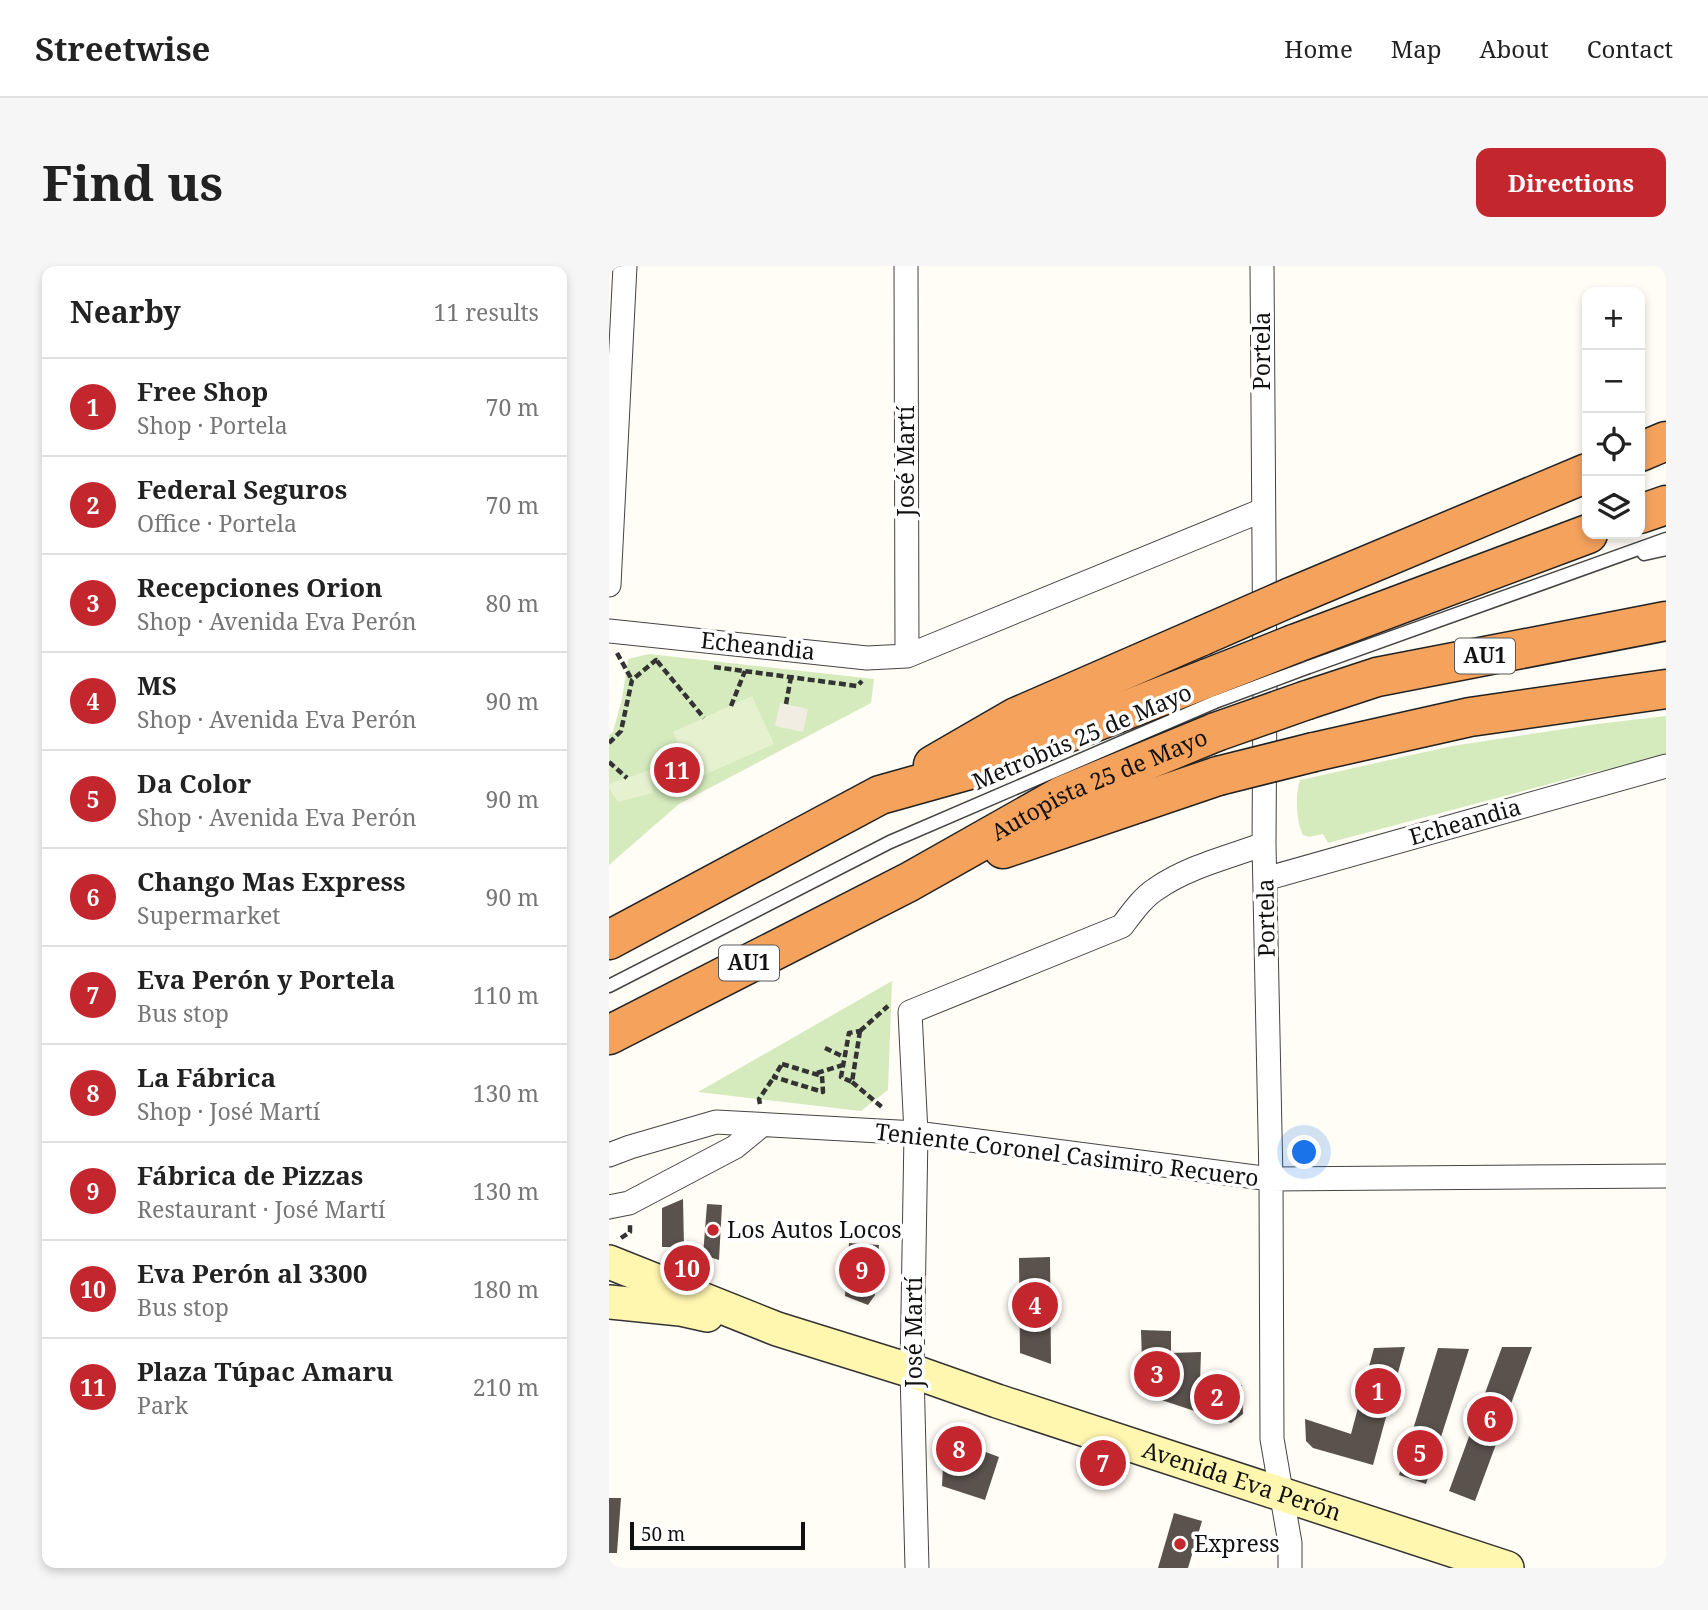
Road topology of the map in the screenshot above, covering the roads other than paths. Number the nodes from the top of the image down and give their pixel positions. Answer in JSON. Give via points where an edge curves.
{"nodes":[{"id":1,"x":625,"y":266,"type":"edge"},
{"id":2,"x":906,"y":266,"type":"edge"},
{"id":3,"x":1262,"y":266,"type":"edge"},
{"id":4,"x":1666,"y":441,"type":"edge"},
{"id":5,"x":1645,"y":450,"type":"edge"},
{"id":6,"x":1582,"y":475,"type":"edge"},
{"id":7,"x":1666,"y":505,"type":"edge"},
{"id":8,"x":1263,"y":510,"type":"junction"},
{"id":9,"x":1645,"y":512,"type":"edge"},
{"id":10,"x":1666,"y":539,"type":"edge"},
{"id":11,"x":1666,"y":549,"type":"edge"},
{"id":12,"x":1594,"y":555,"type":"edge"},
{"id":13,"x":609,"y":585,"type":"edge"},
{"id":14,"x":1666,"y":621,"type":"edge"},
{"id":15,"x":612,"y":639,"type":"edge"},
{"id":16,"x":907,"y":656,"type":"junction"},
{"id":17,"x":1304,"y":670,"type":"junction"},
{"id":18,"x":1666,"y":689,"type":"edge"},
{"id":19,"x":1213,"y":704,"type":"junction"},
{"id":20,"x":1666,"y":765,"type":"edge"},
{"id":21,"x":872,"y":799,"type":"junction"},
{"id":22,"x":1264,"y":844,"type":"junction"},
{"id":23,"x":1265,"y":879,"type":"junction"},
{"id":24,"x":899,"y":887,"type":"junction"},
{"id":25,"x":609,"y":940,"type":"edge"},
{"id":26,"x":609,"y":986,"type":"edge"},
{"id":27,"x":609,"y":1035,"type":"edge"},
{"id":28,"x":762,"y":1125,"type":"junction"},
{"id":29,"x":916,"y":1133,"type":"junction"},
{"id":30,"x":609,"y":1155,"type":"edge"},
{"id":31,"x":1666,"y":1176,"type":"edge"},
{"id":32,"x":1271,"y":1179,"type":"junction"},
{"id":33,"x":609,"y":1206,"type":"edge"},
{"id":34,"x":609,"y":1262,"type":"edge"},
{"id":35,"x":609,"y":1303,"type":"edge"},
{"id":36,"x":777,"y":1329,"type":"junction"},
{"id":37,"x":912,"y":1371,"type":"junction"},
{"id":38,"x":1282,"y":1494,"type":"junction"},
{"id":39,"x":917,"y":1568,"type":"edge"},
{"id":40,"x":1290,"y":1568,"type":"edge"},
{"id":41,"x":1507,"y":1568,"type":"edge"}],
"edges":[{"from":1,"to":13,"type":"street"},
{"from":2,"to":16,"type":"street","name":"José Martí"},
{"from":3,"to":8,"type":"street","name":"Portela"},
{"from":4,"to":5,"type":"highway"},
{"from":6,"to":21,"type":"highway","bridge":true,"via":[[1016,717]]},
{"from":7,"to":9,"type":"highway"},
{"from":8,"to":16,"type":"street","name":"Echeandia"},
{"from":8,"to":22,"type":"street","name":"Portela"},
{"from":10,"to":12,"type":"lane"},
{"from":11,"to":12,"type":"lane"},
{"from":12,"to":17,"type":"highway","name":"Autopista 25 de Mayo","number":"AU1"},
{"from":14,"to":17,"type":"highway","name":"Autopista 25 de Mayo","number":"AU1","via":[[1377,677]]},
{"from":15,"to":16,"type":"street","name":"Echeandia","via":[[867,658]]},
{"from":17,"to":19,"type":"highway","name":"Autopista 25 de Mayo","number":"AU1","bridge":true},
{"from":17,"to":19,"type":"highway","name":"Autopista 25 de Mayo","number":"AU1","bridge":true},
{"from":18,"to":24,"type":"highway","bridge":true,"via":[[1471,717],[1218,776]]},
{"from":19,"to":21,"type":"highway","name":"Autopista 25 de Mayo","number":"AU1"},
{"from":19,"to":24,"type":"highway","name":"Autopista 25 de Mayo","number":"AU1"},
{"from":19,"to":26,"type":"lane","name":"Metrobús 25 de Mayo","via":[[890,842]]},
{"from":20,"to":23,"type":"street","name":"Echeandia"},
{"from":21,"to":25,"type":"highway","name":"Autopista 25 de Mayo","number":"AU1"},
{"from":22,"to":23,"type":"street","name":"Portela"},
{"from":22,"to":29,"type":"street","name":"José Martí","via":[[1155,889],[1122,926],[910,1012]]},
{"from":23,"to":32,"type":"street","name":"Portela"},
{"from":24,"to":27,"type":"highway","name":"Autopista 25 de Mayo","number":"AU1"},
{"from":28,"to":29,"type":"street","name":"Teniente Coronel Casimiro Recuero"},
{"from":28,"to":30,"type":"street","name":"Teniente Coronel Casimiro Recuero","via":[[716,1122]]},
{"from":28,"to":33,"type":"street","via":[[735,1147],[629,1203]]},
{"from":29,"to":32,"type":"street","name":"Teniente Coronel Casimiro Recuero"},
{"from":29,"to":37,"type":"street","name":"José Martí"},
{"from":31,"to":32,"type":"street","name":"Teniente Coronel Casimiro Recuero"},
{"from":32,"to":38,"type":"street","name":"Portela","via":[[1272,1439]]},
{"from":34,"to":36,"type":"main road","name":"Avenida Eva Perón"},
{"from":35,"to":36,"type":"main road","name":"Avenida Eva Perón","via":[[680,1309]]},
{"from":36,"to":37,"type":"main road","name":"Avenida Eva Perón"},
{"from":37,"to":38,"type":"main road","name":"Avenida Eva Perón"},
{"from":37,"to":39,"type":"street","name":"José Martí"},
{"from":38,"to":40,"type":"street","name":"Portela"},
{"from":38,"to":41,"type":"main road","name":"Avenida Eva Perón"}]}
